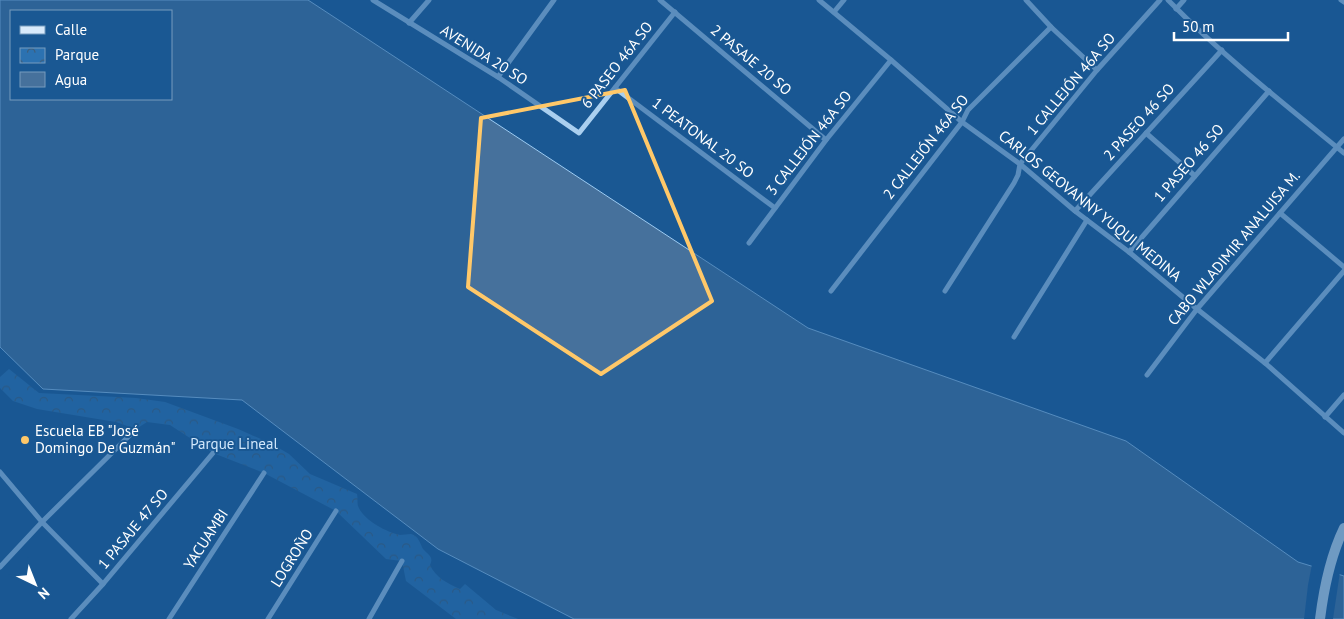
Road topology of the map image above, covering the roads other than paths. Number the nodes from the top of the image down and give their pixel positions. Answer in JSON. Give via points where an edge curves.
{"nodes":[{"id":1,"x":373,"y":0,"type":"edge"},
{"id":2,"x":429,"y":0,"type":"edge"},
{"id":3,"x":554,"y":0,"type":"edge"},
{"id":4,"x":660,"y":0,"type":"edge"},
{"id":5,"x":819,"y":0,"type":"edge"},
{"id":6,"x":844,"y":0,"type":"edge"},
{"id":7,"x":1026,"y":0,"type":"edge"},
{"id":8,"x":1160,"y":0,"type":"edge"},
{"id":9,"x":1168,"y":0,"type":"edge"},
{"id":10,"x":1184,"y":0,"type":"edge"},
{"id":11,"x":1176,"y":9,"type":"junction"},
{"id":12,"x":675,"y":12,"type":"junction"},
{"id":13,"x":834,"y":12,"type":"junction"},
{"id":14,"x":409,"y":23,"type":"junction"},
{"id":15,"x":1051,"y":27,"type":"junction"},
{"id":16,"x":1222,"y":50,"type":"junction"},
{"id":17,"x":891,"y":60,"type":"junction"},
{"id":18,"x":1097,"y":70,"type":"junction"},
{"id":19,"x":498,"y":77,"type":"junction"},
{"id":20,"x":615,"y":88,"type":"junction"},
{"id":21,"x":1268,"y":91,"type":"junction"},
{"id":22,"x":962,"y":122,"type":"junction"},
{"id":23,"x":579,"y":133,"type":"joint"},
{"id":24,"x":1146,"y":134,"type":"junction"},
{"id":25,"x":1344,"y":139,"type":"edge"},
{"id":26,"x":826,"y":140,"type":"junction"},
{"id":27,"x":1336,"y":147,"type":"junction"},
{"id":28,"x":1344,"y":153,"type":"edge"},
{"id":29,"x":1020,"y":164,"type":"junction"},
{"id":30,"x":1194,"y":176,"type":"junction"},
{"id":31,"x":775,"y":208,"type":"junction"},
{"id":32,"x":1075,"y":211,"type":"junction"},
{"id":33,"x":1280,"y":213,"type":"junction"},
{"id":34,"x":1086,"y":220,"type":"junction"},
{"id":35,"x":748,"y":243,"type":"dead end"},
{"id":36,"x":1129,"y":252,"type":"junction"},
{"id":37,"x":1344,"y":267,"type":"edge"},
{"id":38,"x":1344,"y":271,"type":"edge"},
{"id":39,"x":831,"y":291,"type":"dead end"},
{"id":40,"x":945,"y":291,"type":"dead end"},
{"id":41,"x":1197,"y":309,"type":"junction"},
{"id":42,"x":1014,"y":337,"type":"dead end"},
{"id":43,"x":1265,"y":363,"type":"junction"},
{"id":44,"x":1147,"y":375,"type":"dead end"},
{"id":45,"x":1344,"y":395,"type":"edge"},
{"id":46,"x":1325,"y":417,"type":"junction"},
{"id":47,"x":136,"y":429,"type":"dead end"},
{"id":48,"x":1344,"y":433,"type":"edge"},
{"id":49,"x":213,"y":453,"type":"dead end"},
{"id":50,"x":0,"y":472,"type":"edge"},
{"id":51,"x":264,"y":473,"type":"dead end"},
{"id":52,"x":336,"y":511,"type":"dead end"},
{"id":53,"x":42,"y":522,"type":"junction"},
{"id":54,"x":1344,"y":529,"type":"edge"},
{"id":55,"x":402,"y":562,"type":"dead end"},
{"id":56,"x":0,"y":567,"type":"edge"},
{"id":57,"x":103,"y":584,"type":"junction"},
{"id":58,"x":71,"y":619,"type":"edge"},
{"id":59,"x":169,"y":619,"type":"edge"},
{"id":60,"x":268,"y":619,"type":"edge"},
{"id":61,"x":369,"y":619,"type":"edge"},
{"id":62,"x":1320,"y":619,"type":"edge"}],
"edges":[{"from":1,"to":14,"type":"street","name":"AVENIDA 20 SO"},
{"from":2,"to":14,"type":"street"},
{"from":3,"to":19,"type":"street"},
{"from":4,"to":12,"type":"street","name":"2 PASAJE 20 SO"},
{"from":5,"to":13,"type":"street","name":"CARLOS GEOVANNY YUQUI MEDINA"},
{"from":6,"to":13,"type":"street"},
{"from":7,"to":15,"type":"street"},
{"from":8,"to":18,"type":"street","name":"1 CALLEJÓN 46A SO"},
{"from":9,"to":11,"type":"street"},
{"from":10,"to":11,"type":"street"},
{"from":11,"to":16,"type":"street"},
{"from":12,"to":20,"type":"street","name":"6 PASEO 46A SO"},
{"from":12,"to":26,"type":"street","name":"2 PASAJE 20 SO"},
{"from":13,"to":17,"type":"street","name":"CARLOS GEOVANNY YUQUI MEDINA"},
{"from":14,"to":19,"type":"street","name":"AVENIDA 20 SO"},
{"from":15,"to":18,"type":"street"},
{"from":15,"to":22,"type":"street","name":"2 CALLEJÓN 46A SO","via":[[968,110]]},
{"from":16,"to":21,"type":"street"},
{"from":16,"to":24,"type":"street","name":"2 PASEO 46 SO"},
{"from":17,"to":22,"type":"street","name":"CARLOS GEOVANNY YUQUI MEDINA"},
{"from":17,"to":26,"type":"street","name":"3 CALLEJÓN 46A SO"},
{"from":18,"to":29,"type":"street","name":"1 CALLEJÓN 46A SO"},
{"from":19,"to":23,"type":"street","name":"AVENIDA 20 SO"},
{"from":20,"to":23,"type":"street","name":"6 PASEO 46A SO"},
{"from":20,"to":31,"type":"street","name":"1 PEATONAL 20 SO"},
{"from":21,"to":27,"type":"street"},
{"from":21,"to":30,"type":"street","name":"1 PASEO 46 SO"},
{"from":22,"to":29,"type":"street","name":"CARLOS GEOVANNY YUQUI MEDINA"},
{"from":22,"to":39,"type":"street","name":"2 CALLEJÓN 46A SO"},
{"from":24,"to":30,"type":"street"},
{"from":24,"to":32,"type":"street","name":"2 PASEO 46 SO"},
{"from":25,"to":27,"type":"street","name":"CABO WLADIMIR ANALUISA M."},
{"from":26,"to":31,"type":"street","name":"3 CALLEJÓN 46A SO"},
{"from":27,"to":28,"type":"street"},
{"from":27,"to":33,"type":"street","name":"CABO WLADIMIR ANALUISA M."},
{"from":29,"to":32,"type":"street","name":"CARLOS GEOVANNY YUQUI MEDINA"},
{"from":29,"to":40,"type":"street","name":"1 CALLEJÓN 46A SO","via":[[1014,183]]},
{"from":30,"to":36,"type":"street","name":"1 PASEO 46 SO"},
{"from":31,"to":35,"type":"street","name":"3 CALLEJÓN 46A SO"},
{"from":32,"to":34,"type":"street","name":"CARLOS GEOVANNY YUQUI MEDINA"},
{"from":33,"to":37,"type":"street"},
{"from":33,"to":41,"type":"street","name":"CABO WLADIMIR ANALUISA M."},
{"from":34,"to":36,"type":"street","name":"CARLOS GEOVANNY YUQUI MEDINA"},
{"from":34,"to":42,"type":"street"},
{"from":36,"to":41,"type":"street","name":"CARLOS GEOVANNY YUQUI MEDINA"},
{"from":38,"to":43,"type":"street"},
{"from":41,"to":43,"type":"street","name":"CARLOS GEOVANNY YUQUI MEDINA"},
{"from":41,"to":44,"type":"street","name":"CABO WLADIMIR ANALUISA M."},
{"from":43,"to":46,"type":"street","name":"CARLOS GEOVANNY YUQUI MEDINA"},
{"from":45,"to":46,"type":"street"},
{"from":46,"to":48,"type":"street","name":"CARLOS GEOVANNY YUQUI MEDINA"},
{"from":47,"to":53,"type":"street"},
{"from":49,"to":57,"type":"street","name":"1 PASAJE 47 SO"},
{"from":50,"to":53,"type":"street"},
{"from":51,"to":59,"type":"street","name":"YACUAMBI"},
{"from":52,"to":60,"type":"street","name":"LOGROÑO"},
{"from":53,"to":56,"type":"street"},
{"from":53,"to":57,"type":"street"},
{"from":54,"to":62,"type":"street","via":[[1331,560]]},
{"from":55,"to":61,"type":"street"},
{"from":57,"to":58,"type":"street","name":"1 PASAJE 47 SO"}]}
